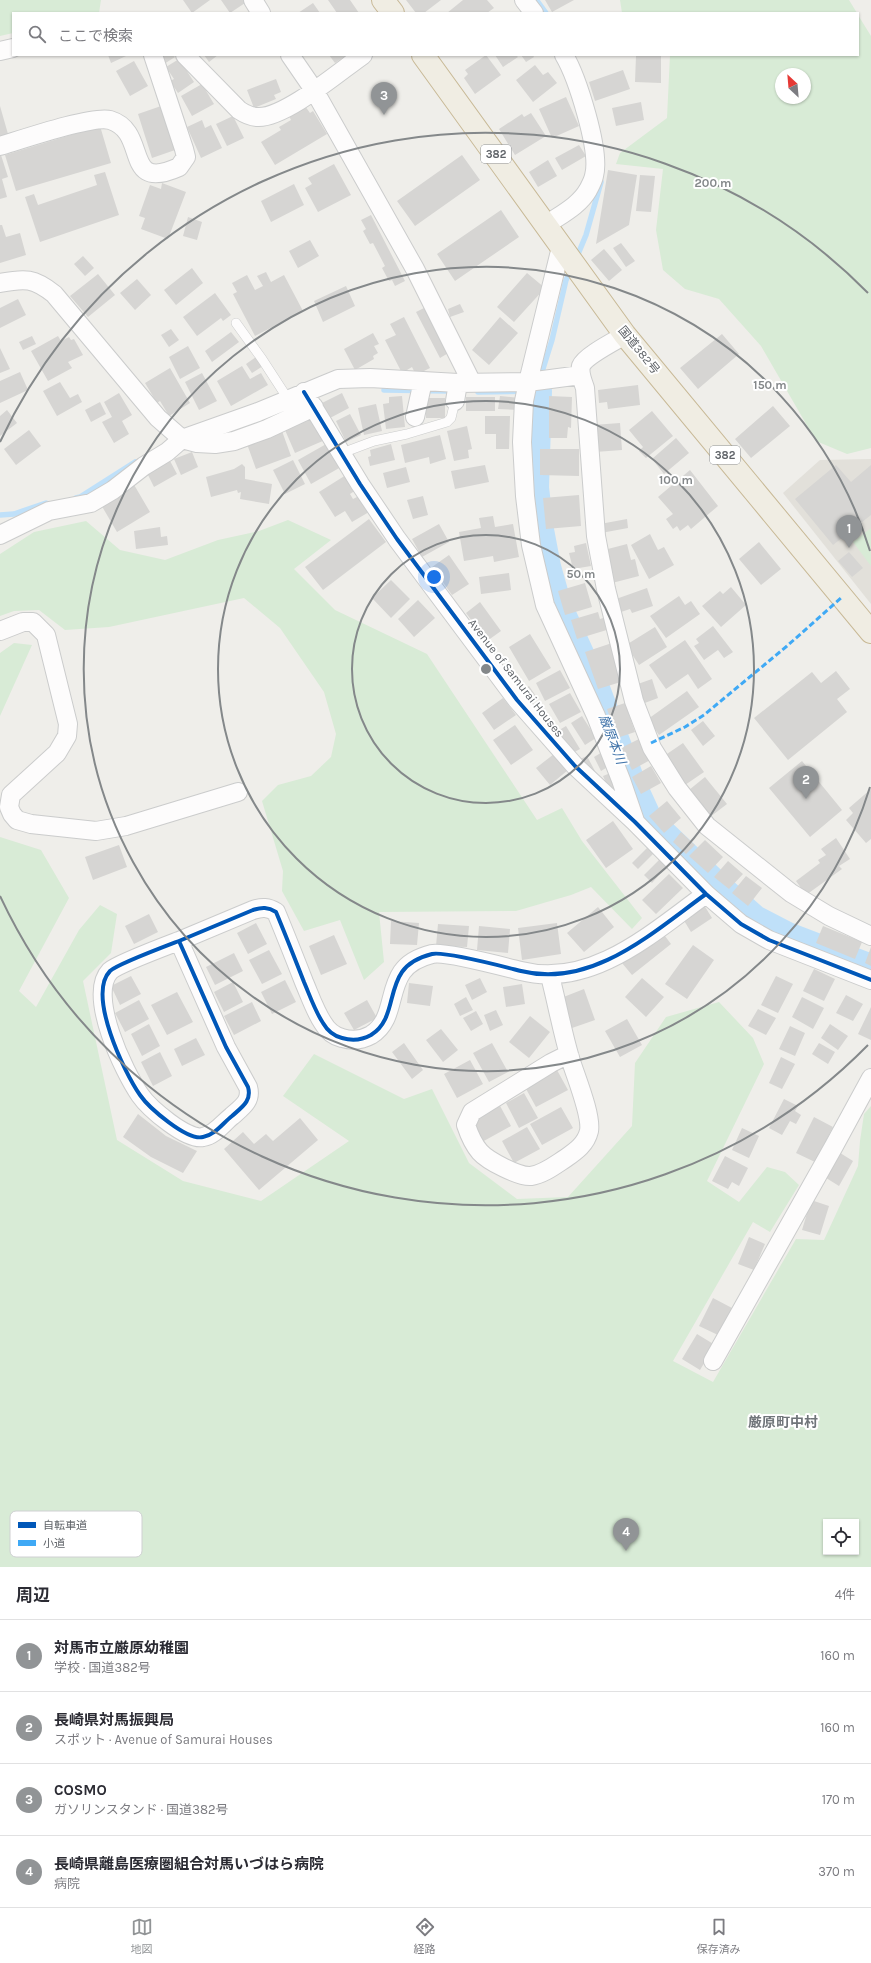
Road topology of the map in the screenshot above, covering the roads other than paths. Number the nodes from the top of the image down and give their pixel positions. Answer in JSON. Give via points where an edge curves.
{"nodes":[{"id":1,"x":253,"y":0,"type":"edge"},
{"id":2,"x":383,"y":0,"type":"edge"},
{"id":3,"x":524,"y":0,"type":"edge"},
{"id":4,"x":261,"y":12,"type":"edge"},
{"id":5,"x":392,"y":12,"type":"edge"},
{"id":6,"x":533,"y":12,"type":"edge"},
{"id":7,"x":12,"y":48,"type":"edge"},
{"id":8,"x":0,"y":51,"type":"edge"},
{"id":9,"x":153,"y":56,"type":"edge"},
{"id":10,"x":187,"y":56,"type":"edge"},
{"id":11,"x":291,"y":56,"type":"edge"},
{"id":12,"x":362,"y":56,"type":"edge"},
{"id":13,"x":424,"y":56,"type":"edge"},
{"id":14,"x":564,"y":56,"type":"edge"},
{"id":15,"x":314,"y":90,"type":"junction"},
{"id":16,"x":0,"y":146,"type":"edge"},
{"id":17,"x":546,"y":225,"type":"junction"},
{"id":18,"x":563,"y":251,"type":"junction"},
{"id":19,"x":0,"y":283,"type":"edge"},
{"id":20,"x":236,"y":323,"type":"dead end"},
{"id":21,"x":625,"y":334,"type":"junction"},
{"id":22,"x":581,"y":375,"type":"junction"},
{"id":23,"x":532,"y":386,"type":"junction"},
{"id":24,"x":421,"y":388,"type":"junction"},
{"id":25,"x":461,"y":389,"type":"junction"},
{"id":26,"x":290,"y":405,"type":"junction"},
{"id":27,"x":314,"y":407,"type":"junction"},
{"id":28,"x":415,"y":417,"type":"dead end"},
{"id":29,"x":182,"y":439,"type":"junction"},
{"id":30,"x":342,"y":453,"type":"junction"},
{"id":31,"x":0,"y":535,"type":"edge"},
{"id":32,"x":0,"y":631,"type":"edge"},
{"id":33,"x":871,"y":632,"type":"edge"},
{"id":34,"x":238,"y":792,"type":"dead end"},
{"id":35,"x":635,"y":822,"type":"junction"},
{"id":36,"x":706,"y":894,"type":"junction"},
{"id":37,"x":871,"y":936,"type":"edge"},
{"id":38,"x":179,"y":941,"type":"junction"},
{"id":39,"x":550,"y":976,"type":"junction"},
{"id":40,"x":871,"y":980,"type":"edge"},
{"id":41,"x":570,"y":1057,"type":"junction"},
{"id":42,"x":871,"y":1078,"type":"edge"},
{"id":43,"x":713,"y":1361,"type":"dead end"}],
"edges":[{"from":1,"to":4,"type":"street"},
{"from":2,"to":5,"type":"highway"},
{"from":3,"to":6,"type":"street"},
{"from":7,"to":8,"type":"street"},
{"from":9,"to":16,"type":"street","via":[[186,157],[179,167],[156,174],[148,173],[139,162],[135,146],[127,131],[108,119],[91,120]]},
{"from":10,"to":15,"type":"street","via":[[239,110],[250,116],[258,118],[273,114]]},
{"from":11,"to":15,"type":"street"},
{"from":12,"to":15,"type":"street"},
{"from":13,"to":17,"type":"highway","name":"国道382号","number":"382"},
{"from":14,"to":17,"type":"street","via":[[578,89],[590,130],[595,160],[594,176],[580,201]]},
{"from":15,"to":25,"type":"street","via":[[415,270]]},
{"from":17,"to":18,"type":"highway","name":"国道382号","number":"382"},
{"from":18,"to":21,"type":"highway","name":"国道382号","number":"382"},
{"from":18,"to":23,"type":"street"},
{"from":19,"to":29,"type":"street","via":[[22,279],[34,281],[54,294],[158,418]]},
{"from":20,"to":26,"type":"lane"},
{"from":21,"to":22,"type":"street","via":[[586,359],[581,366]]},
{"from":21,"to":33,"type":"highway","name":"国道382号","number":"382"},
{"from":22,"to":23,"type":"street"},
{"from":22,"to":37,"type":"street","via":[[585,388],[596,536],[606,589],[634,701],[652,748],[677,788],[707,826],[791,893],[829,916]]},
{"from":23,"to":25,"type":"street"},
{"from":23,"to":35,"type":"street","via":[[522,442],[525,496],[531,545],[545,605],[596,716]]},
{"from":24,"to":25,"type":"street"},
{"from":24,"to":26,"type":"street","via":[[349,378],[338,379]]},
{"from":24,"to":28,"type":"street"},
{"from":25,"to":30,"type":"lane","via":[[451,418],[447,422],[374,441]]},
{"from":26,"to":27,"type":"street","name":"Avenue of Samurai Houses"},
{"from":26,"to":27,"type":"street"},
{"from":26,"to":29,"type":"street"},
{"from":27,"to":30,"type":"street","name":"Avenue of Samurai Houses"},
{"from":29,"to":31,"type":"street","via":[[113,490],[91,502],[49,511]]},
{"from":30,"to":35,"type":"street","name":"Avenue of Samurai Houses","via":[[397,538],[516,700],[575,766]]},
{"from":32,"to":34,"type":"street","via":[[18,624],[33,622],[46,635],[68,724],[64,744],[57,753],[12,795],[9,807],[17,820],[96,831],[126,826]]},
{"from":35,"to":36,"type":"street","name":"Avenue of Samurai Houses"},
{"from":36,"to":39,"type":"street","via":[[626,951],[606,961]]},
{"from":36,"to":40,"type":"street","name":"Avenue of Samurai Houses","via":[[741,924],[769,940]]},
{"from":38,"to":38,"type":"street","via":[[112,970],[104,983],[102,993],[105,1015],[118,1051],[141,1096],[156,1112],[185,1134],[202,1137],[211,1134],[248,1101],[250,1093],[226,1047]]},
{"from":38,"to":39,"type":"street","via":[[253,910],[262,907],[271,909],[276,912],[323,1023],[341,1038],[353,1040],[365,1038],[377,1031],[389,1010],[398,979],[411,962],[422,956],[435,953]]},
{"from":39,"to":41,"type":"street"},
{"from":41,"to":41,"type":"street","via":[[589,1124],[589,1132],[583,1145],[549,1169],[530,1176],[516,1173],[480,1152],[470,1138],[466,1125],[472,1112],[551,1063]]},
{"from":42,"to":43,"type":"street"}]}
